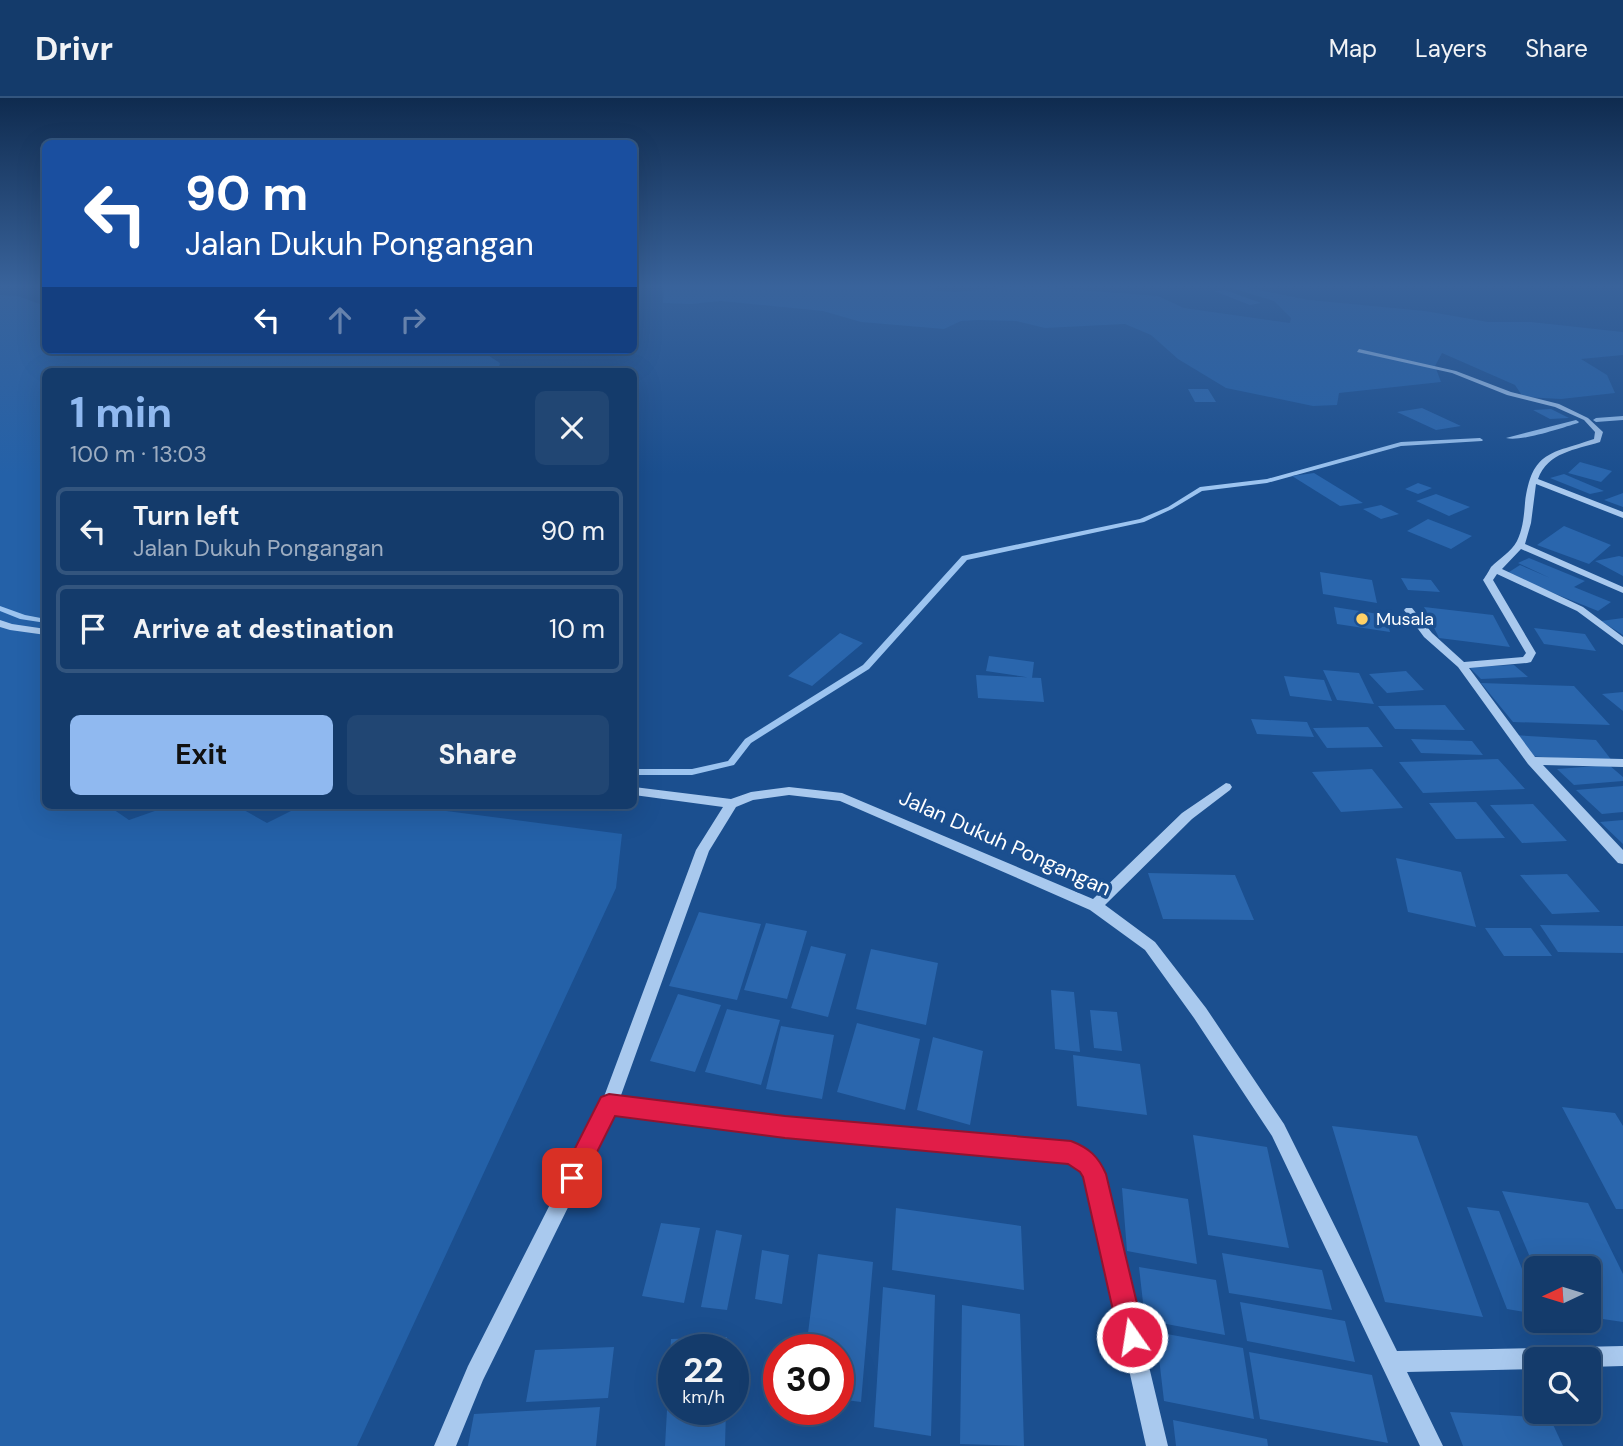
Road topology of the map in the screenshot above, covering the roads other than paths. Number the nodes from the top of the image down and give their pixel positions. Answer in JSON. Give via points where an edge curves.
{"nodes":[{"id":1,"x":1359,"y":351,"type":"dead end"},
{"id":2,"x":1532,"y":480,"type":"junction"},
{"id":3,"x":1623,"y":515,"type":"edge"},
{"id":4,"x":1519,"y":545,"type":"junction"},
{"id":5,"x":1494,"y":569,"type":"junction"},
{"id":6,"x":1623,"y":590,"type":"edge"},
{"id":7,"x":1409,"y":610,"type":"dead end"},
{"id":8,"x":0,"y":622,"type":"edge"},
{"id":9,"x":42,"y":631,"type":"edge"},
{"id":10,"x":1623,"y":642,"type":"edge"},
{"id":11,"x":1462,"y":665,"type":"junction"},
{"id":12,"x":1532,"y":761,"type":"junction"},
{"id":13,"x":1623,"y":764,"type":"edge"},
{"id":14,"x":1226,"y":787,"type":"dead end"},
{"id":15,"x":637,"y":791,"type":"edge"},
{"id":16,"x":732,"y":804,"type":"junction"},
{"id":17,"x":1623,"y":859,"type":"edge"},
{"id":18,"x":1095,"y":906,"type":"junction"},
{"id":19,"x":609,"y":1105,"type":"junction"},
{"id":20,"x":1623,"y":1356,"type":"edge"},
{"id":21,"x":1393,"y":1362,"type":"junction"},
{"id":22,"x":445,"y":1446,"type":"edge"},
{"id":23,"x":1157,"y":1446,"type":"edge"},
{"id":24,"x":1432,"y":1446,"type":"edge"}],
"edges":[{"from":1,"to":2,"type":"street","via":[[1454,372],[1509,394],[1557,405],[1586,419],[1599,432],[1597,440],[1546,459]]},
{"from":2,"to":3,"type":"street"},
{"from":2,"to":4,"type":"street","via":[[1529,523]]},
{"from":4,"to":5,"type":"street"},
{"from":4,"to":6,"type":"street"},
{"from":5,"to":10,"type":"street","via":[[1580,609]]},
{"from":5,"to":11,"type":"street","via":[[1488,580],[1531,653],[1527,660]]},
{"from":7,"to":11,"type":"street","via":[[1428,635]]},
{"from":8,"to":9,"type":"street"},
{"from":11,"to":12,"type":"street"},
{"from":12,"to":13,"type":"street"},
{"from":12,"to":17,"type":"street"},
{"from":14,"to":18,"type":"street","via":[[1187,816]]},
{"from":15,"to":16,"type":"street","name":"Jalan Dukuh Pongangan"},
{"from":16,"to":18,"type":"street","name":"Jalan Dukuh Pongangan","via":[[751,796],[789,791],[842,797]]},
{"from":16,"to":19,"type":"street","via":[[703,850]]},
{"from":18,"to":21,"type":"street","name":"Jalan Dukuh Pongangan","via":[[1150,946],[1278,1130]]},
{"from":19,"to":22,"type":"street","via":[[475,1373]]},
{"from":19,"to":23,"type":"street","via":[[1079,1156],[1094,1174]]},
{"from":20,"to":21,"type":"street"},
{"from":21,"to":24,"type":"street","name":"Jalan Dukuh Pongangan"}]}
